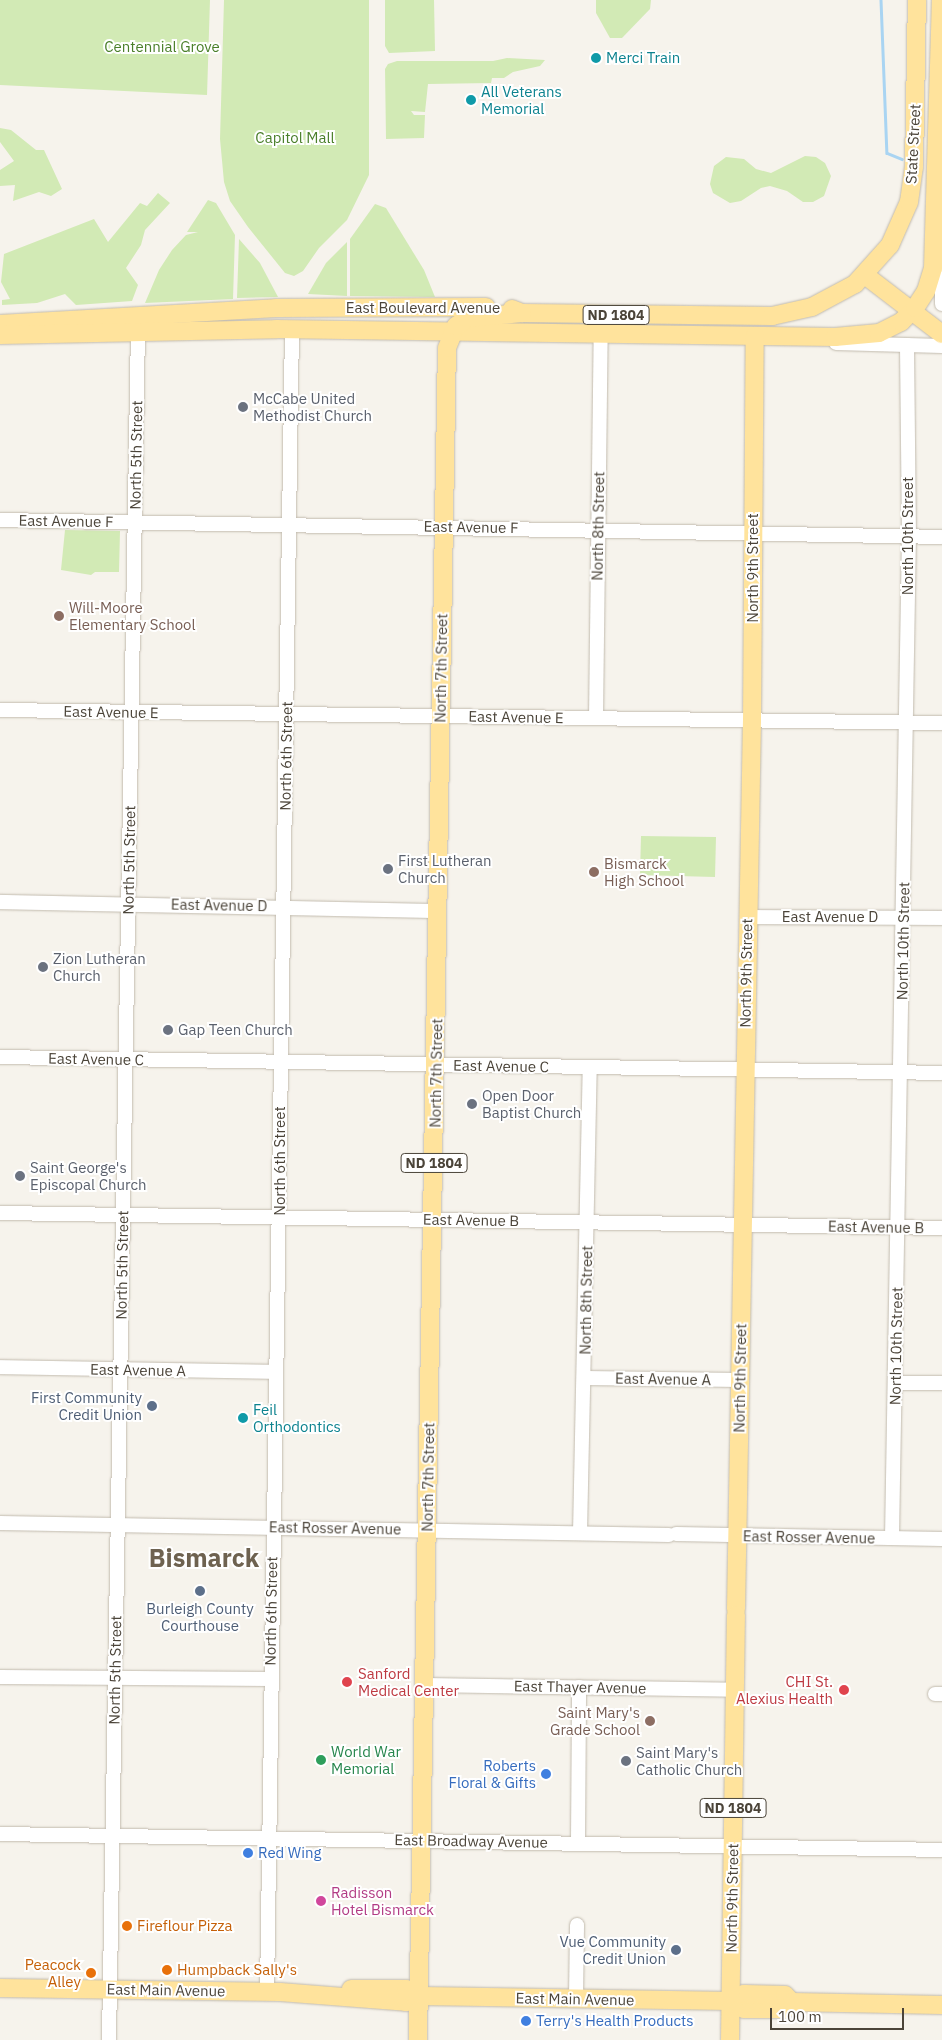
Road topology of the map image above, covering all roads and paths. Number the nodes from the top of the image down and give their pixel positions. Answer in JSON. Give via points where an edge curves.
{"nodes":[{"id":1,"x":917,"y":0,"type":"edge"},
{"id":2,"x":941,"y":0,"type":"edge"},
{"id":3,"x":939,"y":162,"type":"junction"},
{"id":4,"x":942,"y":192,"type":"edge"},
{"id":5,"x":869,"y":271,"type":"junction"},
{"id":6,"x":942,"y":272,"type":"edge"},
{"id":7,"x":942,"y":304,"type":"edge"},
{"id":8,"x":914,"y":308,"type":"junction"},
{"id":9,"x":522,"y":313,"type":"junction"},
{"id":10,"x":710,"y":316,"type":"junction"},
{"id":11,"x":942,"y":321,"type":"edge"},
{"id":12,"x":0,"y":324,"type":"edge"},
{"id":13,"x":292,"y":329,"type":"junction"},
{"id":14,"x":138,"y":331,"type":"junction"},
{"id":15,"x":452,"y":331,"type":"junction"},
{"id":16,"x":601,"y":334,"type":"junction"},
{"id":17,"x":942,"y":334,"type":"edge"},
{"id":18,"x":0,"y":335,"type":"edge"},
{"id":19,"x":755,"y":336,"type":"junction"},
{"id":20,"x":784,"y":336,"type":"junction"},
{"id":21,"x":907,"y":345,"type":"junction"},
{"id":22,"x":942,"y":346,"type":"edge"},
{"id":23,"x":0,"y":520,"type":"edge"},
{"id":24,"x":135,"y":522,"type":"junction"},
{"id":25,"x":290,"y":524,"type":"junction"},
{"id":26,"x":444,"y":527,"type":"junction"},
{"id":27,"x":598,"y":529,"type":"junction"},
{"id":28,"x":753,"y":532,"type":"junction"},
{"id":29,"x":942,"y":536,"type":"edge"},
{"id":30,"x":909,"y":537,"type":"junction"},
{"id":31,"x":0,"y":710,"type":"edge"},
{"id":32,"x":132,"y":712,"type":"junction"},
{"id":33,"x":286,"y":714,"type":"junction"},
{"id":34,"x":440,"y":716,"type":"junction"},
{"id":35,"x":596,"y":718,"type":"junction"},
{"id":36,"x":752,"y":721,"type":"junction"},
{"id":37,"x":905,"y":723,"type":"junction"},
{"id":38,"x":942,"y":723,"type":"edge"},
{"id":39,"x":0,"y":902,"type":"edge"},
{"id":40,"x":129,"y":904,"type":"junction"},
{"id":41,"x":283,"y":906,"type":"junction"},
{"id":42,"x":438,"y":911,"type":"junction"},
{"id":43,"x":747,"y":917,"type":"junction"},
{"id":44,"x":903,"y":917,"type":"junction"},
{"id":45,"x":942,"y":918,"type":"edge"},
{"id":46,"x":0,"y":1057,"type":"edge"},
{"id":47,"x":126,"y":1060,"type":"junction"},
{"id":48,"x":280,"y":1061,"type":"junction"},
{"id":49,"x":435,"y":1065,"type":"junction"},
{"id":50,"x":590,"y":1067,"type":"junction"},
{"id":51,"x":745,"y":1069,"type":"junction"},
{"id":52,"x":901,"y":1072,"type":"junction"},
{"id":53,"x":942,"y":1073,"type":"edge"},
{"id":54,"x":0,"y":1213,"type":"edge"},
{"id":55,"x":123,"y":1215,"type":"junction"},
{"id":56,"x":279,"y":1217,"type":"junction"},
{"id":57,"x":433,"y":1220,"type":"junction"},
{"id":58,"x":588,"y":1222,"type":"junction"},
{"id":59,"x":742,"y":1225,"type":"junction"},
{"id":60,"x":898,"y":1228,"type":"junction"},
{"id":61,"x":942,"y":1228,"type":"edge"},
{"id":62,"x":0,"y":1367,"type":"edge"},
{"id":63,"x":120,"y":1369,"type":"junction"},
{"id":64,"x":275,"y":1372,"type":"junction"},
{"id":65,"x":585,"y":1378,"type":"junction"},
{"id":66,"x":740,"y":1380,"type":"junction"},
{"id":67,"x":895,"y":1383,"type":"junction"},
{"id":68,"x":942,"y":1383,"type":"edge"},
{"id":69,"x":0,"y":1523,"type":"edge"},
{"id":70,"x":118,"y":1525,"type":"junction"},
{"id":71,"x":273,"y":1527,"type":"junction"},
{"id":72,"x":428,"y":1530,"type":"junction"},
{"id":73,"x":580,"y":1533,"type":"junction"},
{"id":74,"x":737,"y":1536,"type":"junction"},
{"id":75,"x":892,"y":1538,"type":"junction"},
{"id":76,"x":942,"y":1539,"type":"edge"},
{"id":77,"x":0,"y":1677,"type":"edge"},
{"id":78,"x":115,"y":1678,"type":"junction"},
{"id":79,"x":270,"y":1679,"type":"junction"},
{"id":80,"x":425,"y":1685,"type":"junction"},
{"id":81,"x":579,"y":1687,"type":"junction"},
{"id":82,"x":735,"y":1690,"type":"junction"},
{"id":83,"x":0,"y":1834,"type":"edge"},
{"id":84,"x":113,"y":1836,"type":"junction"},
{"id":85,"x":268,"y":1838,"type":"junction"},
{"id":86,"x":422,"y":1840,"type":"junction"},
{"id":87,"x":578,"y":1842,"type":"junction"},
{"id":88,"x":733,"y":1846,"type":"junction"},
{"id":89,"x":942,"y":1850,"type":"edge"},
{"id":90,"x":577,"y":1925,"type":"dead end"},
{"id":91,"x":0,"y":1988,"type":"edge"},
{"id":92,"x":110,"y":1989,"type":"junction"},
{"id":93,"x":267,"y":1992,"type":"junction"},
{"id":94,"x":419,"y":1996,"type":"junction"},
{"id":95,"x":576,"y":1998,"type":"junction"},
{"id":96,"x":731,"y":2001,"type":"junction"},
{"id":97,"x":942,"y":2005,"type":"edge"},
{"id":98,"x":108,"y":2040,"type":"edge"},
{"id":99,"x":418,"y":2040,"type":"edge"},
{"id":100,"x":730,"y":2040,"type":"edge"}],
"edges":[{"from":1,"to":5,"type":"main road","name":"State Street","number":"ND 1804","via":[[911,191],[896,234]]},
{"from":2,"to":3,"type":"main road","name":"State Street"},
{"from":3,"to":4,"type":"street"},
{"from":3,"to":8,"type":"main road","name":"State Street","via":[[933,268]]},
{"from":5,"to":8,"type":"main road"},
{"from":5,"to":10,"type":"main road","name":"East Boulevard Avenue","number":"ND 1804","via":[[838,295],[802,310],[772,316]]},
{"from":6,"to":7,"type":"street"},
{"from":8,"to":11,"type":"main road"},
{"from":8,"to":17,"type":"main road"},
{"from":8,"to":20,"type":"main road","name":"East Boulevard Avenue","number":"ND 1804","via":[[879,333],[848,337]]},
{"from":9,"to":10,"type":"main road","name":"East Boulevard Avenue","number":"ND 1804"},
{"from":9,"to":12,"type":"main road","name":"East Boulevard Avenue","via":[[496,308],[293,307]]},
{"from":9,"to":15,"type":"main road","number":"ND 1804","via":[[474,316]]},
{"from":10,"to":19,"type":"main road","via":[[735,322]]},
{"from":13,"to":14,"type":"main road","name":"East Boulevard Avenue"},
{"from":13,"to":15,"type":"main road","name":"East Boulevard Avenue"},
{"from":13,"to":25,"type":"street","name":"North 6th Street"},
{"from":14,"to":18,"type":"main road","name":"East Boulevard Avenue"},
{"from":14,"to":24,"type":"street","name":"North 5th Street"},
{"from":15,"to":16,"type":"main road","name":"East Boulevard Avenue","number":"ND 1804"},
{"from":15,"to":26,"type":"main road","name":"North 7th Street","number":"ND 1804","via":[[447,348]]},
{"from":16,"to":19,"type":"main road","name":"East Boulevard Avenue","number":"ND 1804"},
{"from":16,"to":27,"type":"street","name":"North 8th Street"},
{"from":19,"to":20,"type":"main road","name":"East Boulevard Avenue","number":"ND 1804"},
{"from":19,"to":28,"type":"main road","name":"North 9th Street","number":"ND 1804"},
{"from":20,"to":21,"type":"street","name":"East Boulevard Avenue","via":[[835,343]]},
{"from":21,"to":22,"type":"street","name":"East Boulevard Avenue"},
{"from":21,"to":30,"type":"street","name":"North 10th Street"},
{"from":23,"to":24,"type":"street","name":"East Avenue F"},
{"from":24,"to":25,"type":"street","name":"East Avenue F"},
{"from":24,"to":32,"type":"street","name":"North 5th Street"},
{"from":25,"to":26,"type":"street","name":"East Avenue F"},
{"from":25,"to":33,"type":"street","name":"North 6th Street"},
{"from":26,"to":27,"type":"street","name":"East Avenue F"},
{"from":26,"to":34,"type":"main road","name":"North 7th Street","number":"ND 1804"},
{"from":27,"to":28,"type":"street","name":"East Avenue F"},
{"from":27,"to":35,"type":"street","name":"North 8th Street"},
{"from":28,"to":30,"type":"street","name":"East Avenue F"},
{"from":28,"to":36,"type":"main road","name":"North 9th Street","number":"ND 1804"},
{"from":29,"to":30,"type":"street","name":"East Avenue F"},
{"from":30,"to":37,"type":"street","name":"North 10th Street"},
{"from":31,"to":32,"type":"street","name":"East Avenue E"},
{"from":32,"to":33,"type":"street","name":"East Avenue E"},
{"from":32,"to":40,"type":"street","name":"North 5th Street"},
{"from":33,"to":34,"type":"street","name":"East Avenue E"},
{"from":33,"to":41,"type":"street","name":"North 6th Street"},
{"from":34,"to":35,"type":"street","name":"East Avenue E"},
{"from":34,"to":42,"type":"main road","name":"North 7th Street","number":"ND 1804"},
{"from":35,"to":36,"type":"street","name":"East Avenue E"},
{"from":36,"to":37,"type":"street","name":"East Avenue E"},
{"from":36,"to":43,"type":"main road","name":"North 9th Street","number":"ND 1804"},
{"from":37,"to":38,"type":"street","name":"East Avenue E"},
{"from":37,"to":44,"type":"street","name":"North 10th Street"},
{"from":39,"to":40,"type":"street","name":"East Avenue D"},
{"from":40,"to":41,"type":"street","name":"East Avenue D"},
{"from":40,"to":47,"type":"street","name":"North 5th Street"},
{"from":41,"to":42,"type":"street","name":"East Avenue D"},
{"from":41,"to":48,"type":"street","name":"North 6th Street"},
{"from":42,"to":49,"type":"main road","name":"North 7th Street","number":"ND 1804"},
{"from":43,"to":44,"type":"street","name":"East Avenue D"},
{"from":43,"to":51,"type":"main road","name":"North 9th Street","number":"ND 1804"},
{"from":44,"to":45,"type":"street","name":"East Avenue D"},
{"from":44,"to":52,"type":"street","name":"North 10th Street"},
{"from":46,"to":47,"type":"street","name":"East Avenue C"},
{"from":47,"to":48,"type":"street","name":"East Avenue C"},
{"from":47,"to":55,"type":"street","name":"North 5th Street"},
{"from":48,"to":49,"type":"street","name":"East Avenue C"},
{"from":48,"to":56,"type":"street","name":"North 6th Street"},
{"from":49,"to":50,"type":"street","name":"East Avenue C"},
{"from":49,"to":57,"type":"main road","name":"North 7th Street","number":"ND 1804"},
{"from":50,"to":51,"type":"street","name":"East Avenue C"},
{"from":50,"to":58,"type":"street","name":"North 8th Street"},
{"from":51,"to":52,"type":"street","name":"East Avenue C"},
{"from":51,"to":59,"type":"main road","name":"North 9th Street","number":"ND 1804"},
{"from":52,"to":53,"type":"street","name":"East Avenue C"},
{"from":52,"to":60,"type":"street","name":"North 10th Street"},
{"from":54,"to":55,"type":"street","name":"East Avenue B"},
{"from":55,"to":56,"type":"street","name":"East Avenue B"},
{"from":55,"to":63,"type":"street","name":"North 5th Street"},
{"from":56,"to":57,"type":"street","name":"East Avenue B"},
{"from":56,"to":64,"type":"street","name":"North 6th Street"},
{"from":57,"to":58,"type":"street","name":"East Avenue B"},
{"from":57,"to":72,"type":"main road","name":"North 7th Street","number":"ND 1804"},
{"from":58,"to":59,"type":"street","name":"East Avenue B"},
{"from":58,"to":65,"type":"street","name":"North 8th Street"},
{"from":59,"to":60,"type":"street","name":"East Avenue B"},
{"from":59,"to":66,"type":"main road","name":"North 9th Street","number":"ND 1804"},
{"from":60,"to":61,"type":"street","name":"East Avenue B"},
{"from":60,"to":67,"type":"street","name":"North 10th Street"},
{"from":62,"to":63,"type":"street","name":"East Avenue A"},
{"from":63,"to":64,"type":"street","name":"East Avenue A"},
{"from":63,"to":70,"type":"street","name":"North 5th Street"},
{"from":64,"to":71,"type":"street","name":"North 6th Street"},
{"from":65,"to":66,"type":"street","name":"East Avenue A"},
{"from":65,"to":73,"type":"street","name":"North 8th Street"},
{"from":66,"to":74,"type":"main road","name":"North 9th Street","number":"ND 1804"},
{"from":67,"to":68,"type":"street"},
{"from":67,"to":75,"type":"street","name":"North 10th Street"},
{"from":69,"to":70,"type":"street","name":"East Rosser Avenue"},
{"from":70,"to":71,"type":"street","name":"East Rosser Avenue"},
{"from":70,"to":78,"type":"street","name":"North 5th Street"},
{"from":71,"to":72,"type":"street","name":"East Rosser Avenue"},
{"from":71,"to":79,"type":"street","name":"North 6th Street"},
{"from":72,"to":73,"type":"street","name":"East Rosser Avenue"},
{"from":72,"to":80,"type":"main road","name":"North 7th Street","number":"ND 1804"},
{"from":73,"to":74,"type":"street","name":"East Rosser Avenue"},
{"from":74,"to":75,"type":"street","name":"East Rosser Avenue"},
{"from":74,"to":82,"type":"main road","name":"North 9th Street","number":"ND 1804"},
{"from":75,"to":76,"type":"street","name":"East Rosser Avenue"},
{"from":77,"to":78,"type":"street"},
{"from":78,"to":79,"type":"street"},
{"from":78,"to":84,"type":"street","name":"North 5th Street"},
{"from":79,"to":85,"type":"street","name":"North 6th Street"},
{"from":80,"to":81,"type":"street","name":"East Thayer Avenue"},
{"from":80,"to":86,"type":"main road","name":"North 7th Street","number":"ND 1804"},
{"from":81,"to":82,"type":"street","name":"East Thayer Avenue"},
{"from":81,"to":87,"type":"street"},
{"from":82,"to":88,"type":"main road","name":"North 9th Street","number":"ND 1804"},
{"from":83,"to":84,"type":"street","name":"East Broadway Avenue"},
{"from":84,"to":85,"type":"street","name":"East Broadway Avenue"},
{"from":84,"to":92,"type":"street","name":"North 5th Street"},
{"from":85,"to":86,"type":"street","name":"East Broadway Avenue"},
{"from":85,"to":93,"type":"street","name":"North 6th Street"},
{"from":86,"to":87,"type":"street","name":"East Broadway Avenue"},
{"from":86,"to":94,"type":"main road","name":"North 7th Street","number":"ND 1804"},
{"from":87,"to":88,"type":"street","name":"East Broadway Avenue"},
{"from":88,"to":89,"type":"street","name":"East Broadway Avenue"},
{"from":88,"to":96,"type":"main road","name":"North 9th Street","number":"ND 1804"},
{"from":90,"to":95,"type":"street"},
{"from":91,"to":92,"type":"main road","name":"East Main Avenue"},
{"from":92,"to":93,"type":"main road","name":"East Main Avenue"},
{"from":92,"to":98,"type":"street","name":"North 5th Street"},
{"from":93,"to":94,"type":"main road","name":"East Main Avenue","via":[[331,1994],[349,1988],[406,1989]]},
{"from":94,"to":95,"type":"main road","name":"East Main Avenue"},
{"from":94,"to":99,"type":"main road","name":"North 7th Street","number":"ND 1804"},
{"from":95,"to":96,"type":"main road","name":"East Main Avenue"},
{"from":96,"to":97,"type":"main road","name":"East Main Avenue","via":[[744,2009],[783,2009],[792,2002]]},
{"from":96,"to":100,"type":"main road","number":"ND 1804"}]}
